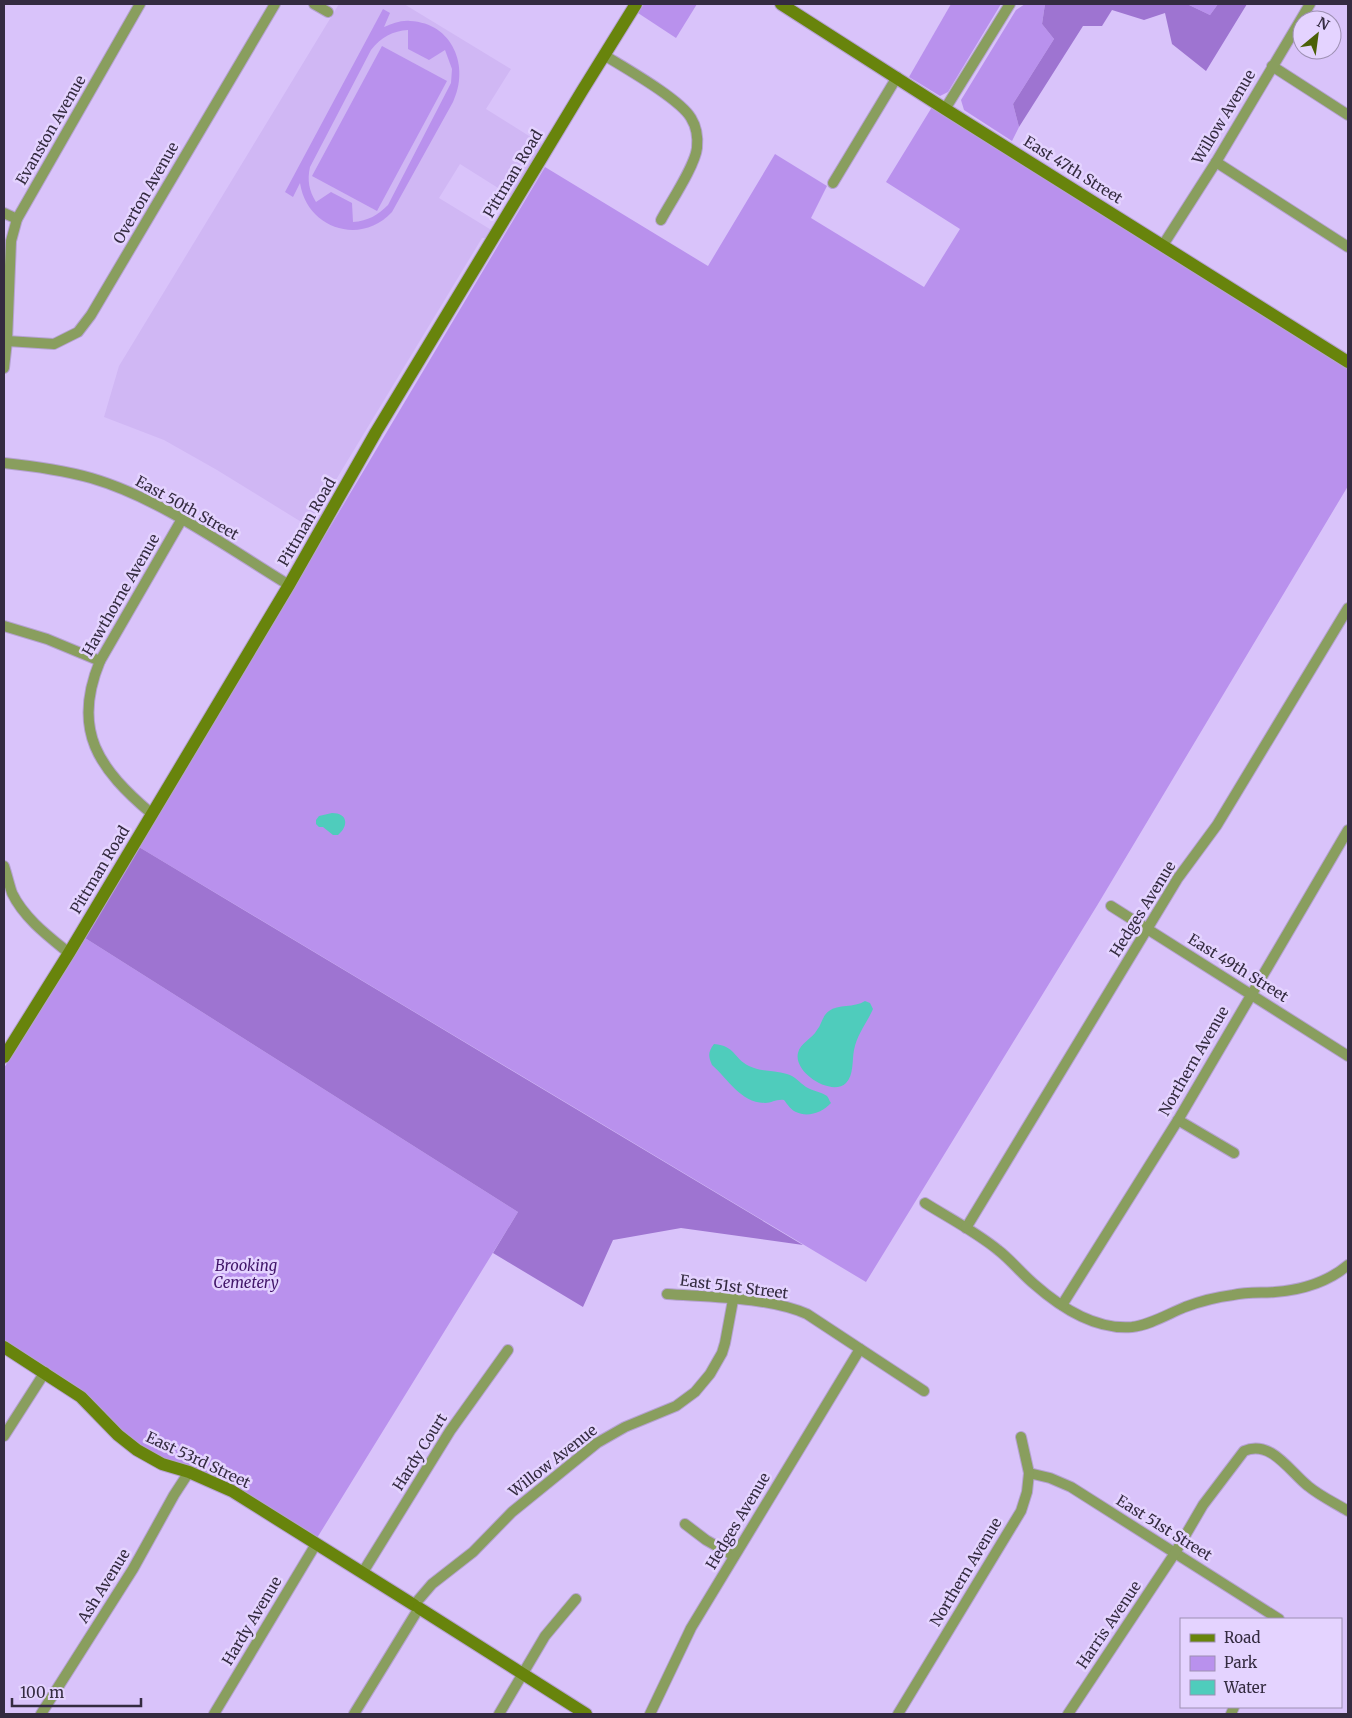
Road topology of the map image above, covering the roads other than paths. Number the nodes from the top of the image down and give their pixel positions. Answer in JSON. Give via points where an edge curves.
{"nodes":[{"id":1,"x":140,"y":4,"type":"edge"},
{"id":2,"x":275,"y":4,"type":"edge"},
{"id":3,"x":314,"y":4,"type":"edge"},
{"id":4,"x":636,"y":4,"type":"edge"},
{"id":5,"x":782,"y":4,"type":"edge"},
{"id":6,"x":1010,"y":4,"type":"edge"},
{"id":7,"x":1310,"y":4,"type":"edge"},
{"id":8,"x":328,"y":12,"type":"dead end"},
{"id":9,"x":604,"y":54,"type":"junction"},
{"id":10,"x":1272,"y":66,"type":"junction"},
{"id":11,"x":897,"y":77,"type":"junction"},
{"id":12,"x":945,"y":109,"type":"junction"},
{"id":13,"x":1348,"y":115,"type":"edge"},
{"id":14,"x":1216,"y":162,"type":"junction"},
{"id":15,"x":833,"y":183,"type":"dead end"},
{"id":16,"x":4,"y":213,"type":"edge"},
{"id":17,"x":17,"y":219,"type":"junction"},
{"id":18,"x":661,"y":220,"type":"dead end"},
{"id":19,"x":1163,"y":245,"type":"junction"},
{"id":20,"x":1348,"y":246,"type":"edge"},
{"id":21,"x":7,"y":341,"type":"junction"},
{"id":22,"x":1348,"y":362,"type":"edge"},
{"id":23,"x":4,"y":368,"type":"edge"},
{"id":24,"x":4,"y":463,"type":"edge"},
{"id":25,"x":182,"y":520,"type":"junction"},
{"id":26,"x":289,"y":585,"type":"junction"},
{"id":27,"x":1348,"y":608,"type":"edge"},
{"id":28,"x":4,"y":626,"type":"edge"},
{"id":29,"x":100,"y":661,"type":"junction"},
{"id":30,"x":152,"y":814,"type":"junction"},
{"id":31,"x":1348,"y":830,"type":"edge"},
{"id":32,"x":4,"y":866,"type":"edge"},
{"id":33,"x":1111,"y":906,"type":"dead end"},
{"id":34,"x":1148,"y":929,"type":"junction"},
{"id":35,"x":69,"y":953,"type":"junction"},
{"id":36,"x":1250,"y":994,"type":"junction"},
{"id":37,"x":1348,"y":1056,"type":"edge"},
{"id":38,"x":4,"y":1057,"type":"edge"},
{"id":39,"x":1178,"y":1120,"type":"junction"},
{"id":40,"x":1234,"y":1153,"type":"dead end"},
{"id":41,"x":925,"y":1203,"type":"dead end"},
{"id":42,"x":966,"y":1228,"type":"junction"},
{"id":43,"x":1348,"y":1265,"type":"edge"},
{"id":44,"x":667,"y":1294,"type":"dead end"},
{"id":45,"x":733,"y":1300,"type":"junction"},
{"id":46,"x":1062,"y":1305,"type":"junction"},
{"id":47,"x":4,"y":1347,"type":"edge"},
{"id":48,"x":860,"y":1349,"type":"junction"},
{"id":49,"x":508,"y":1350,"type":"dead end"},
{"id":50,"x":45,"y":1372,"type":"junction"},
{"id":51,"x":924,"y":1391,"type":"dead end"},
{"id":52,"x":4,"y":1436,"type":"edge"},
{"id":53,"x":1021,"y":1437,"type":"dead end"},
{"id":54,"x":189,"y":1472,"type":"junction"},
{"id":55,"x":1029,"y":1473,"type":"junction"},
{"id":56,"x":1348,"y":1511,"type":"edge"},
{"id":57,"x":685,"y":1524,"type":"dead end"},
{"id":58,"x":316,"y":1544,"type":"junction"},
{"id":59,"x":1175,"y":1553,"type":"junction"},
{"id":60,"x":734,"y":1556,"type":"junction"},
{"id":61,"x":363,"y":1572,"type":"junction"},
{"id":62,"x":576,"y":1599,"type":"dead end"},
{"id":63,"x":417,"y":1607,"type":"junction"},
{"id":64,"x":1262,"y":1608,"type":"junction"},
{"id":65,"x":1264,"y":1618,"type":"edge"},
{"id":66,"x":1277,"y":1618,"type":"edge"},
{"id":67,"x":523,"y":1675,"type":"junction"},
{"id":68,"x":41,"y":1714,"type":"edge"},
{"id":69,"x":214,"y":1714,"type":"edge"},
{"id":70,"x":354,"y":1714,"type":"edge"},
{"id":71,"x":499,"y":1714,"type":"edge"},
{"id":72,"x":586,"y":1714,"type":"edge"},
{"id":73,"x":650,"y":1714,"type":"edge"},
{"id":74,"x":898,"y":1714,"type":"edge"},
{"id":75,"x":1068,"y":1714,"type":"edge"}],
"edges":[{"from":1,"to":17,"type":"street","name":"Evanston Avenue"},
{"from":2,"to":21,"type":"street","name":"Overton Avenue","via":[[91,316],[78,332],[54,344]]},
{"from":3,"to":8,"type":"street"},
{"from":4,"to":9,"type":"street","name":"Pittman Road"},
{"from":5,"to":11,"type":"street","name":"East 47th Street"},
{"from":6,"to":12,"type":"street"},
{"from":7,"to":10,"type":"street","name":"Willow Avenue"},
{"from":9,"to":18,"type":"street","via":[[680,104],[696,128],[697,148]]},
{"from":9,"to":26,"type":"street","name":"Pittman Road","via":[[376,432]]},
{"from":10,"to":13,"type":"street"},
{"from":10,"to":14,"type":"street","name":"Willow Avenue"},
{"from":11,"to":12,"type":"street","name":"East 47th Street"},
{"from":11,"to":15,"type":"street"},
{"from":12,"to":19,"type":"street","name":"East 47th Street"},
{"from":14,"to":19,"type":"street","name":"Willow Avenue"},
{"from":14,"to":20,"type":"street"},
{"from":16,"to":17,"type":"street"},
{"from":17,"to":21,"type":"street","name":"Evanston Avenue","via":[[11,241]]},
{"from":19,"to":22,"type":"street","name":"East 47th Street"},
{"from":21,"to":23,"type":"street","name":"Evanston Avenue"},
{"from":24,"to":25,"type":"street","name":"East 50th Street","via":[[46,468],[92,479],[136,495]]},
{"from":25,"to":26,"type":"street","name":"East 50th Street"},
{"from":25,"to":29,"type":"street","name":"Hawthorne Avenue"},
{"from":26,"to":30,"type":"street","name":"Pittman Road"},
{"from":27,"to":34,"type":"street","name":"Hedges Avenue","via":[[1216,825],[1178,878]]},
{"from":28,"to":29,"type":"street","via":[[47,638]]},
{"from":29,"to":30,"type":"street","name":"Hawthorne Avenue","via":[[92,679],[88,702],[87,716],[92,738],[115,779]]},
{"from":30,"to":35,"type":"street","name":"Pittman Road"},
{"from":31,"to":36,"type":"street","name":"Northern Avenue"},
{"from":32,"to":35,"type":"street","via":[[21,908]]},
{"from":33,"to":34,"type":"street","name":"East 49th Street"},
{"from":34,"to":36,"type":"street","name":"East 49th Street"},
{"from":34,"to":42,"type":"street","name":"Hedges Avenue"},
{"from":35,"to":38,"type":"street","name":"Pittman Road"},
{"from":36,"to":37,"type":"street","name":"East 49th Street"},
{"from":36,"to":39,"type":"street","name":"Northern Avenue"},
{"from":39,"to":40,"type":"street"},
{"from":39,"to":46,"type":"street","name":"Northern Avenue"},
{"from":41,"to":42,"type":"street"},
{"from":42,"to":46,"type":"street","via":[[998,1250]]},
{"from":43,"to":46,"type":"street","via":[[1319,1283],[1293,1290],[1212,1298],[1133,1327],[1099,1324]]},
{"from":44,"to":45,"type":"street","name":"East 51st Street"},
{"from":45,"to":48,"type":"street","name":"East 51st Street","via":[[772,1303],[799,1310]]},
{"from":45,"to":63,"type":"street","name":"Willow Avenue","via":[[722,1353],[695,1392],[676,1406],[625,1427],[597,1443],[512,1512],[472,1552],[432,1584]]},
{"from":47,"to":50,"type":"street","name":"East 53rd Street"},
{"from":48,"to":51,"type":"street","name":"East 51st Street"},
{"from":48,"to":60,"type":"street","name":"Hedges Avenue"},
{"from":49,"to":61,"type":"street","name":"Hardy Court","via":[[450,1430]]},
{"from":50,"to":52,"type":"street"},
{"from":50,"to":54,"type":"street","name":"East 53rd Street","via":[[81,1397],[137,1450],[162,1464]]},
{"from":53,"to":55,"type":"street","name":"Northern Avenue"},
{"from":54,"to":58,"type":"street","name":"East 53rd Street","via":[[232,1491]]},
{"from":54,"to":68,"type":"street","name":"Ash Avenue","via":[[134,1568]]},
{"from":55,"to":59,"type":"street","name":"East 51st Street","via":[[1071,1487]]},
{"from":55,"to":74,"type":"street","name":"Northern Avenue","via":[[1021,1511]]},
{"from":56,"to":59,"type":"street","name":"Harris Avenue","via":[[1310,1488],[1284,1461],[1252,1447],[1244,1451],[1221,1480]]},
{"from":57,"to":60,"type":"street"},
{"from":58,"to":61,"type":"street","name":"East 53rd Street"},
{"from":58,"to":69,"type":"street","name":"Hardy Avenue"},
{"from":59,"to":64,"type":"street","name":"East 51st Street"},
{"from":59,"to":75,"type":"street","name":"Harris Avenue"},
{"from":60,"to":73,"type":"street","name":"Hedges Avenue","via":[[691,1628]]},
{"from":61,"to":63,"type":"street","name":"East 53rd Street"},
{"from":62,"to":67,"type":"street","via":[[545,1636]]},
{"from":63,"to":67,"type":"street","name":"East 53rd Street"},
{"from":63,"to":70,"type":"street","name":"Willow Avenue"},
{"from":64,"to":65,"type":"street"},
{"from":64,"to":66,"type":"street","name":"East 51st Street"},
{"from":67,"to":71,"type":"street"},
{"from":67,"to":72,"type":"street","name":"East 53rd Street"}]}
